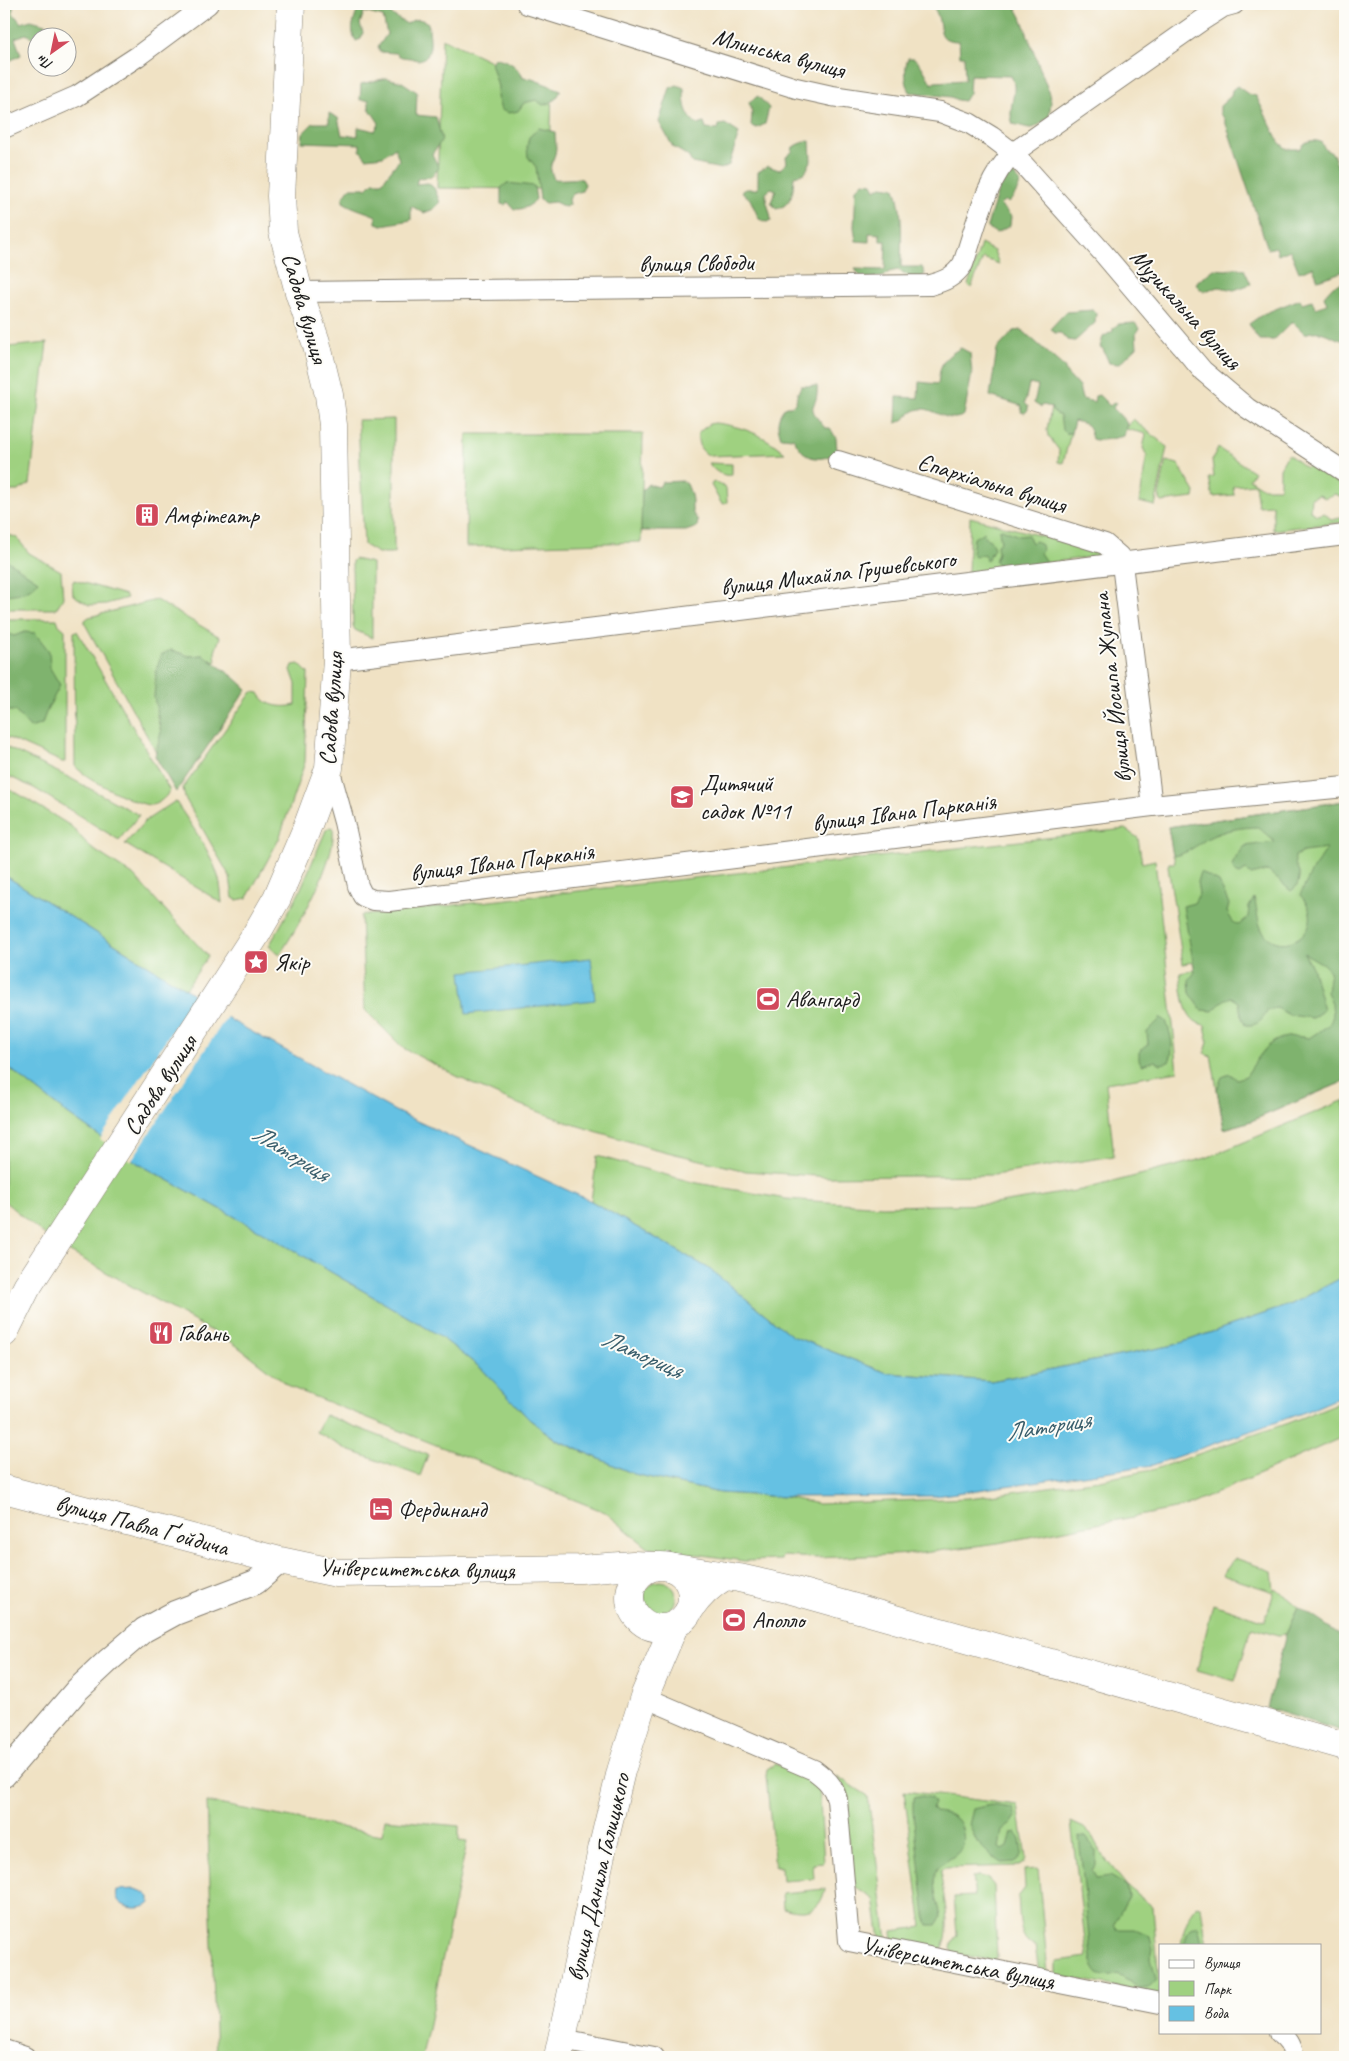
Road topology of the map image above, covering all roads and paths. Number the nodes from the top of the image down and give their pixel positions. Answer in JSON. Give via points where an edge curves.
{"nodes":[{"id":1,"x":208,"y":4,"type":"edge"},
{"id":2,"x":291,"y":4,"type":"edge"},
{"id":3,"x":527,"y":4,"type":"edge"},
{"id":4,"x":1227,"y":5,"type":"edge"},
{"id":5,"x":4,"y":128,"type":"edge"},
{"id":6,"x":1012,"y":154,"type":"junction"},
{"id":7,"x":299,"y":292,"type":"junction"},
{"id":8,"x":838,"y":461,"type":"dead end"},
{"id":9,"x":1345,"y":472,"type":"edge"},
{"id":10,"x":1345,"y":535,"type":"edge"},
{"id":11,"x":1122,"y":564,"type":"junction"},
{"id":12,"x":337,"y":660,"type":"junction"},
{"id":13,"x":329,"y":768,"type":"junction"},
{"id":14,"x":1345,"y":787,"type":"edge"},
{"id":15,"x":1152,"y":806,"type":"junction"},
{"id":16,"x":4,"y":1333,"type":"edge"},
{"id":17,"x":4,"y":1489,"type":"edge"},
{"id":18,"x":280,"y":1561,"type":"junction"},
{"id":19,"x":663,"y":1567,"type":"junction"},
{"id":20,"x":581,"y":1569,"type":"junction"},
{"id":21,"x":725,"y":1576,"type":"junction"},
{"id":22,"x":633,"y":1611,"type":"junction"},
{"id":23,"x":682,"y":1617,"type":"junction"},
{"id":24,"x":644,"y":1698,"type":"junction"},
{"id":25,"x":1345,"y":1746,"type":"edge"},
{"id":26,"x":4,"y":1775,"type":"edge"},
{"id":27,"x":1159,"y":2003,"type":"edge"},
{"id":28,"x":1282,"y":2034,"type":"edge"},
{"id":29,"x":560,"y":2048,"type":"edge"},
{"id":30,"x":4,"y":2050,"type":"edge"},
{"id":31,"x":25,"y":2057,"type":"edge"},
{"id":32,"x":654,"y":2057,"type":"edge"},
{"id":33,"x":1293,"y":2057,"type":"edge"}],
"edges":[{"from":1,"to":5,"type":"street","via":[[123,67],[77,96]]},
{"from":2,"to":7,"type":"main road","name":"Садова вулиця","via":[[281,196],[283,232]]},
{"from":3,"to":6,"type":"street","name":"Млинська вулиця","via":[[796,88],[940,112],[969,122]]},
{"from":4,"to":6,"type":"street","name":"вулиця Свободи"},
{"from":6,"to":7,"type":"street","name":"вулиця Свободи","via":[[1001,164],[992,180],[963,264],[944,282],[930,285]]},
{"from":6,"to":9,"type":"street","name":"Музикальна вулиця","via":[[1102,252],[1203,371],[1247,408]]},
{"from":7,"to":12,"type":"main road","name":"Садова вулиця","via":[[316,342],[333,424]]},
{"from":8,"to":11,"type":"street","name":"Єпархіальна вулиця","via":[[1105,544],[1119,556]]},
{"from":10,"to":11,"type":"street","name":"вулиця Михайла Грушевського"},
{"from":11,"to":12,"type":"street","name":"вулиця Михайла Грушевського"},
{"from":11,"to":15,"type":"street","name":"вулиця Йосипа Жупана"},
{"from":12,"to":13,"type":"main road","name":"Садова вулиця"},
{"from":13,"to":15,"type":"street","name":"вулиця Івана Парканія","via":[[358,886],[363,896],[373,900]]},
{"from":13,"to":16,"type":"main road","name":"Садова вулиця","via":[[277,898],[246,951],[27,1287]]},
{"from":14,"to":15,"type":"street","name":"вулиця Івана Парканія"},
{"from":17,"to":18,"type":"main road","name":"вулиця Павла Ґойдича"},
{"from":18,"to":20,"type":"main road","name":"Університетська вулиця","via":[[337,1573]]},
{"from":18,"to":26,"type":"street","via":[[256,1582],[175,1613],[144,1630],[77,1690]]},
{"from":19,"to":20,"type":"main road","name":"Університетська вулиця","via":[[633,1564]]},
{"from":19,"to":21,"type":"main road","name":"Університетська вулиця"},
{"from":19,"to":22,"type":"main road","via":[[646,1570],[632,1584],[629,1595]]},
{"from":19,"to":23,"type":"main road","via":[[679,1572],[691,1588],[692,1599]]},
{"from":20,"to":22,"type":"main road","name":"Університетська вулиця","via":[[601,1578]]},
{"from":21,"to":23,"type":"main road","via":[[699,1595]]},
{"from":21,"to":25,"type":"main road","name":"Університетська вулиця","via":[[788,1589]]},
{"from":22,"to":23,"type":"main road","via":[[644,1624],[654,1628],[664,1629]]},
{"from":22,"to":24,"type":"main road","name":"вулиця Данила Галицького","via":[[647,1640]]},
{"from":23,"to":24,"type":"main road","name":"вулиця Данила Галицького"},
{"from":24,"to":27,"type":"street","name":"Університетська вулиця","via":[[814,1770],[834,1788],[849,1941]]},
{"from":24,"to":29,"type":"main road","name":"вулиця Данила Галицького","via":[[621,1771]]},
{"from":28,"to":33,"type":"street","via":[[1293,2050]]},
{"from":29,"to":32,"type":"street"},
{"from":30,"to":31,"type":"street"}]}
